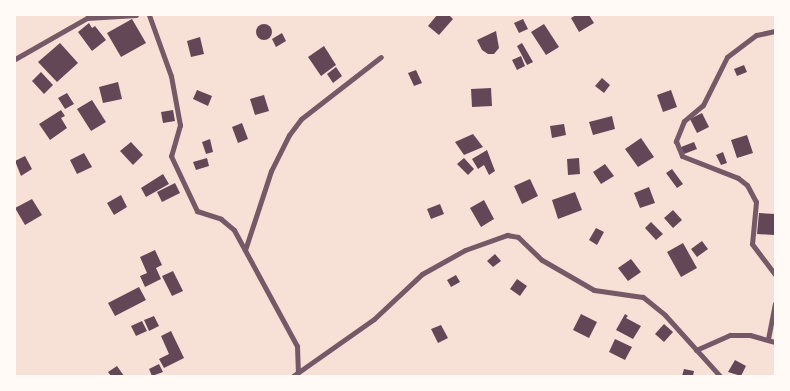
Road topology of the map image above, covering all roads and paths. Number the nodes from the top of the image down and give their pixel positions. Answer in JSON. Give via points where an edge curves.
{"nodes":[{"id":1,"x":136,"y":15,"type":"edge"},
{"id":2,"x":148,"y":15,"type":"edge"},
{"id":3,"x":775,"y":31,"type":"edge"},
{"id":4,"x":381,"y":57,"type":"dead end"},
{"id":5,"x":15,"y":59,"type":"edge"},
{"id":6,"x":245,"y":250,"type":"junction"},
{"id":7,"x":775,"y":274,"type":"edge"},
{"id":8,"x":775,"y":304,"type":"edge"},
{"id":9,"x":768,"y":339,"type":"junction"},
{"id":10,"x":775,"y":342,"type":"edge"},
{"id":11,"x":696,"y":350,"type":"junction"},
{"id":12,"x":298,"y":372,"type":"junction"},
{"id":13,"x":293,"y":376,"type":"edge"},
{"id":14,"x":720,"y":376,"type":"edge"}],
"edges":[{"from":1,"to":5,"type":"street","via":[[87,18]]},
{"from":2,"to":6,"type":"street","via":[[170,76],[180,125],[171,156],[197,211],[226,222]]},
{"from":3,"to":7,"type":"street","via":[[756,35],[727,57],[703,105],[678,131],[676,141],[682,156],[747,185],[756,202],[752,244]]},
{"from":4,"to":6,"type":"street","via":[[301,118],[289,135],[271,171]]},
{"from":6,"to":12,"type":"street","via":[[297,346]]},
{"from":8,"to":9,"type":"street"},
{"from":9,"to":10,"type":"street"},
{"from":9,"to":11,"type":"street","via":[[730,335]]},
{"from":11,"to":12,"type":"street","via":[[665,314],[643,297],[594,290],[542,260],[518,237],[507,235],[465,250],[422,274],[374,319]]},
{"from":11,"to":14,"type":"street"},
{"from":12,"to":13,"type":"street"}]}
